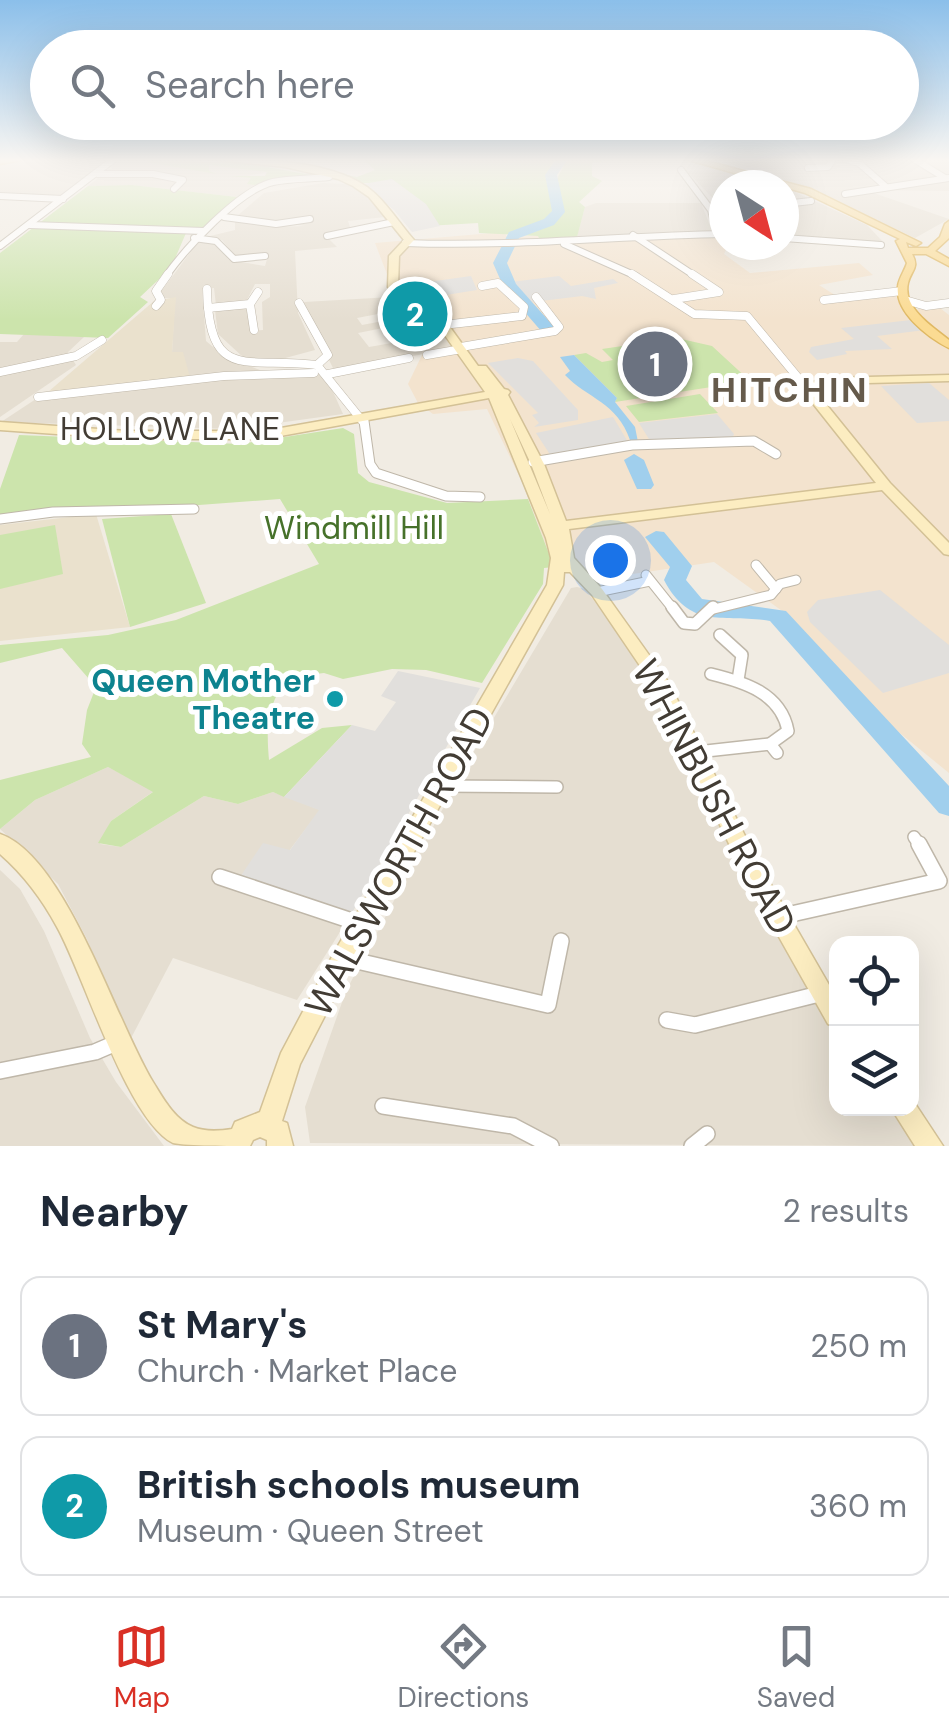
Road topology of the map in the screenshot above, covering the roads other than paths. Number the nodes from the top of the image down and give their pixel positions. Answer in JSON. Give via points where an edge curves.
{"nodes":[{"id":1,"x":46,"y":212,"type":"edge"},
{"id":2,"x":229,"y":212,"type":"edge"},
{"id":3,"x":387,"y":212,"type":"edge"},
{"id":4,"x":850,"y":212,"type":"edge"},
{"id":5,"x":224,"y":217,"type":"junction"},
{"id":6,"x":310,"y":220,"type":"dead end"},
{"id":7,"x":394,"y":222,"type":"junction"},
{"id":8,"x":949,"y":224,"type":"edge"},
{"id":9,"x":30,"y":225,"type":"junction"},
{"id":10,"x":204,"y":231,"type":"junction"},
{"id":11,"x":709,"y":234,"type":"edge"},
{"id":12,"x":633,"y":235,"type":"junction"},
{"id":13,"x":327,"y":236,"type":"dead end"},
{"id":14,"x":194,"y":238,"type":"junction"},
{"id":15,"x":799,"y":239,"type":"edge"},
{"id":16,"x":401,"y":241,"type":"junction"},
{"id":17,"x":557,"y":242,"type":"junction"},
{"id":18,"x":881,"y":245,"type":"dead end"},
{"id":19,"x":0,"y":246,"type":"edge"},
{"id":20,"x":916,"y":246,"type":"junction"},
{"id":21,"x":262,"y":260,"type":"dead end"},
{"id":22,"x":949,"y":263,"type":"edge"},
{"id":23,"x":482,"y":286,"type":"dead end"},
{"id":24,"x":207,"y":289,"type":"dead end"},
{"id":25,"x":258,"y":292,"type":"dead end"},
{"id":26,"x":904,"y":295,"type":"junction"},
{"id":27,"x":536,"y":297,"type":"dead end"},
{"id":28,"x":674,"y":299,"type":"junction"},
{"id":29,"x":824,"y":300,"type":"dead end"},
{"id":30,"x":299,"y":303,"type":"dead end"},
{"id":31,"x":250,"y":304,"type":"junction"},
{"id":32,"x":949,"y":304,"type":"edge"},
{"id":33,"x":156,"y":306,"type":"dead end"},
{"id":34,"x":208,"y":308,"type":"junction"},
{"id":35,"x":443,"y":324,"type":"junction"},
{"id":36,"x":254,"y":330,"type":"dead end"},
{"id":37,"x":102,"y":340,"type":"dead end"},
{"id":38,"x":949,"y":345,"type":"edge"},
{"id":39,"x":462,"y":348,"type":"junction"},
{"id":40,"x":427,"y":355,"type":"dead end"},
{"id":41,"x":409,"y":358,"type":"dead end"},
{"id":42,"x":265,"y":369,"type":"junction"},
{"id":43,"x":316,"y":369,"type":"junction"},
{"id":44,"x":0,"y":372,"type":"edge"},
{"id":45,"x":328,"y":374,"type":"junction"},
{"id":46,"x":949,"y":378,"type":"edge"},
{"id":47,"x":805,"y":386,"type":"junction"},
{"id":48,"x":498,"y":393,"type":"junction"},
{"id":49,"x":38,"y":396,"type":"dead end"},
{"id":50,"x":363,"y":418,"type":"junction"},
{"id":51,"x":4,"y":429,"type":"edge"},
{"id":52,"x":776,"y":454,"type":"dead end"},
{"id":53,"x":529,"y":463,"type":"junction"},
{"id":54,"x":885,"y":486,"type":"junction"},
{"id":55,"x":480,"y":497,"type":"dead end"},
{"id":56,"x":194,"y":510,"type":"dead end"},
{"id":57,"x":0,"y":519,"type":"edge"},
{"id":58,"x":554,"y":527,"type":"junction"},
{"id":59,"x":949,"y":551,"type":"edge"},
{"id":60,"x":568,"y":561,"type":"junction"},
{"id":61,"x":756,"y":566,"type":"dead end"},
{"id":62,"x":796,"y":580,"type":"dead end"},
{"id":63,"x":560,"y":586,"type":"junction"},
{"id":64,"x":591,"y":587,"type":"junction"},
{"id":65,"x":776,"y":590,"type":"junction"},
{"id":66,"x":544,"y":605,"type":"junction"},
{"id":67,"x":720,"y":635,"type":"dead end"},
{"id":68,"x":711,"y":674,"type":"dead end"},
{"id":69,"x":738,"y":680,"type":"junction"},
{"id":70,"x":697,"y":752,"type":"junction"},
{"id":71,"x":438,"y":786,"type":"junction"},
{"id":72,"x":556,"y":787,"type":"dead end"},
{"id":73,"x":914,"y":837,"type":"dead end"},
{"id":74,"x":0,"y":842,"type":"edge"},
{"id":75,"x":220,"y":877,"type":"dead end"},
{"id":76,"x":777,"y":917,"type":"junction"},
{"id":77,"x":361,"y":924,"type":"junction"},
{"id":78,"x":560,"y":941,"type":"dead end"},
{"id":79,"x":343,"y":958,"type":"junction"},
{"id":80,"x":819,"y":994,"type":"junction"},
{"id":81,"x":829,"y":1008,"type":"edge"},
{"id":82,"x":668,"y":1020,"type":"dead end"},
{"id":83,"x":116,"y":1043,"type":"junction"},
{"id":84,"x":0,"y":1071,"type":"edge"},
{"id":85,"x":383,"y":1106,"type":"dead end"},
{"id":86,"x":909,"y":1116,"type":"edge"},
{"id":87,"x":707,"y":1134,"type":"dead end"},
{"id":88,"x":274,"y":1135,"type":"edge"},
{"id":89,"x":171,"y":1139,"type":"edge"},
{"id":90,"x":237,"y":1143,"type":"edge"},
{"id":91,"x":551,"y":1146,"type":"edge"},
{"id":92,"x":692,"y":1146,"type":"edge"},
{"id":93,"x":930,"y":1146,"type":"edge"}],
"edges":[{"from":1,"to":9,"type":"street"},
{"from":2,"to":5,"type":"street"},
{"from":3,"to":7,"type":"street"},
{"from":4,"to":20,"type":"main road"},
{"from":5,"to":6,"type":"street","via":[[276,224]]},
{"from":5,"to":10,"type":"street"},
{"from":7,"to":13,"type":"street"},
{"from":7,"to":16,"type":"street"},
{"from":8,"to":20,"type":"main road","via":[[940,242]]},
{"from":9,"to":10,"type":"street"},
{"from":9,"to":19,"type":"street"},
{"from":10,"to":14,"type":"street"},
{"from":11,"to":12,"type":"street"},
{"from":12,"to":17,"type":"street"},
{"from":12,"to":28,"type":"street","via":[[717,294]]},
{"from":14,"to":21,"type":"street","via":[[216,241],[234,260]]},
{"from":14,"to":33,"type":"street","via":[[156,291]]},
{"from":15,"to":18,"type":"street"},
{"from":16,"to":17,"type":"street"},
{"from":16,"to":35,"type":"street","via":[[393,287]]},
{"from":17,"to":28,"type":"street","via":[[602,256]]},
{"from":20,"to":22,"type":"main road"},
{"from":20,"to":26,"type":"main road"},
{"from":23,"to":35,"type":"street","via":[[498,284],[524,307],[522,316]]},
{"from":24,"to":34,"type":"street"},
{"from":25,"to":31,"type":"street"},
{"from":26,"to":29,"type":"street"},
{"from":26,"to":32,"type":"street","via":[[926,306]]},
{"from":26,"to":38,"type":"main road","via":[[918,320]]},
{"from":27,"to":39,"type":"street","via":[[556,331]]},
{"from":28,"to":47,"type":"street","via":[[694,314],[744,314]]},
{"from":30,"to":43,"type":"street","via":[[328,356]]},
{"from":31,"to":34,"type":"street"},
{"from":31,"to":36,"type":"street"},
{"from":34,"to":42,"type":"street","via":[[210,338]]},
{"from":35,"to":39,"type":"street"},
{"from":37,"to":44,"type":"street","via":[[76,356]]},
{"from":39,"to":40,"type":"street"},
{"from":39,"to":48,"type":"street"},
{"from":41,"to":45,"type":"street"},
{"from":42,"to":43,"type":"street"},
{"from":42,"to":49,"type":"street"},
{"from":43,"to":45,"type":"street"},
{"from":45,"to":50,"type":"street"},
{"from":46,"to":47,"type":"street"},
{"from":47,"to":54,"type":"street"},
{"from":48,"to":50,"type":"street","name":"HOLLOW LANE"},
{"from":48,"to":53,"type":"street"},
{"from":50,"to":51,"type":"street","name":"HOLLOW LANE","via":[[264,435]]},
{"from":50,"to":55,"type":"street","via":[[376,472],[446,496]]},
{"from":52,"to":53,"type":"street","via":[[754,442],[632,446]]},
{"from":53,"to":58,"type":"street"},
{"from":54,"to":58,"type":"street"},
{"from":54,"to":59,"type":"street"},
{"from":56,"to":57,"type":"street"},
{"from":58,"to":60,"type":"street","name":"WALSWORTH ROAD"},
{"from":58,"to":66,"type":"street","name":"WALSWORTH ROAD","via":[[558,558]]},
{"from":60,"to":63,"type":"street","name":"WALSWORTH ROAD"},
{"from":60,"to":64,"type":"street","name":"WHINBUSH ROAD"},
{"from":61,"to":65,"type":"street"},
{"from":62,"to":65,"type":"street"},
{"from":63,"to":64,"type":"street"},
{"from":63,"to":66,"type":"street","name":"WALSWORTH ROAD"},
{"from":64,"to":65,"type":"street","via":[[648,578],[684,623],[695,624],[711,610]]},
{"from":64,"to":70,"type":"street","name":"WHINBUSH ROAD","via":[[661,683]]},
{"from":66,"to":71,"type":"street","name":"WALSWORTH ROAD"},
{"from":67,"to":69,"type":"street","via":[[742,656]]},
{"from":68,"to":69,"type":"street"},
{"from":69,"to":70,"type":"street","via":[[769,699],[788,722],[783,738],[774,749]]},
{"from":70,"to":76,"type":"street","name":"WHINBUSH ROAD"},
{"from":71,"to":72,"type":"street"},
{"from":71,"to":77,"type":"street","name":"WALSWORTH ROAD"},
{"from":73,"to":76,"type":"street","via":[[939,881]]},
{"from":74,"to":83,"type":"street","via":[[22,858],[48,895]]},
{"from":75,"to":77,"type":"street"},
{"from":76,"to":80,"type":"street","name":"WHINBUSH ROAD"},
{"from":77,"to":79,"type":"street","name":"WALSWORTH ROAD"},
{"from":78,"to":79,"type":"street","via":[[548,1005]]},
{"from":79,"to":88,"type":"street","name":"WALSWORTH ROAD","via":[[289,1061]]},
{"from":80,"to":81,"type":"street","name":"WHINBUSH ROAD"},
{"from":80,"to":82,"type":"street","via":[[695,1025]]},
{"from":83,"to":84,"type":"street"},
{"from":83,"to":89,"type":"street"},
{"from":85,"to":91,"type":"street","via":[[514,1126]]},
{"from":86,"to":93,"type":"street"},
{"from":87,"to":92,"type":"street"},
{"from":88,"to":90,"type":"street","via":[[252,1126]]},
{"from":89,"to":90,"type":"street"}]}
